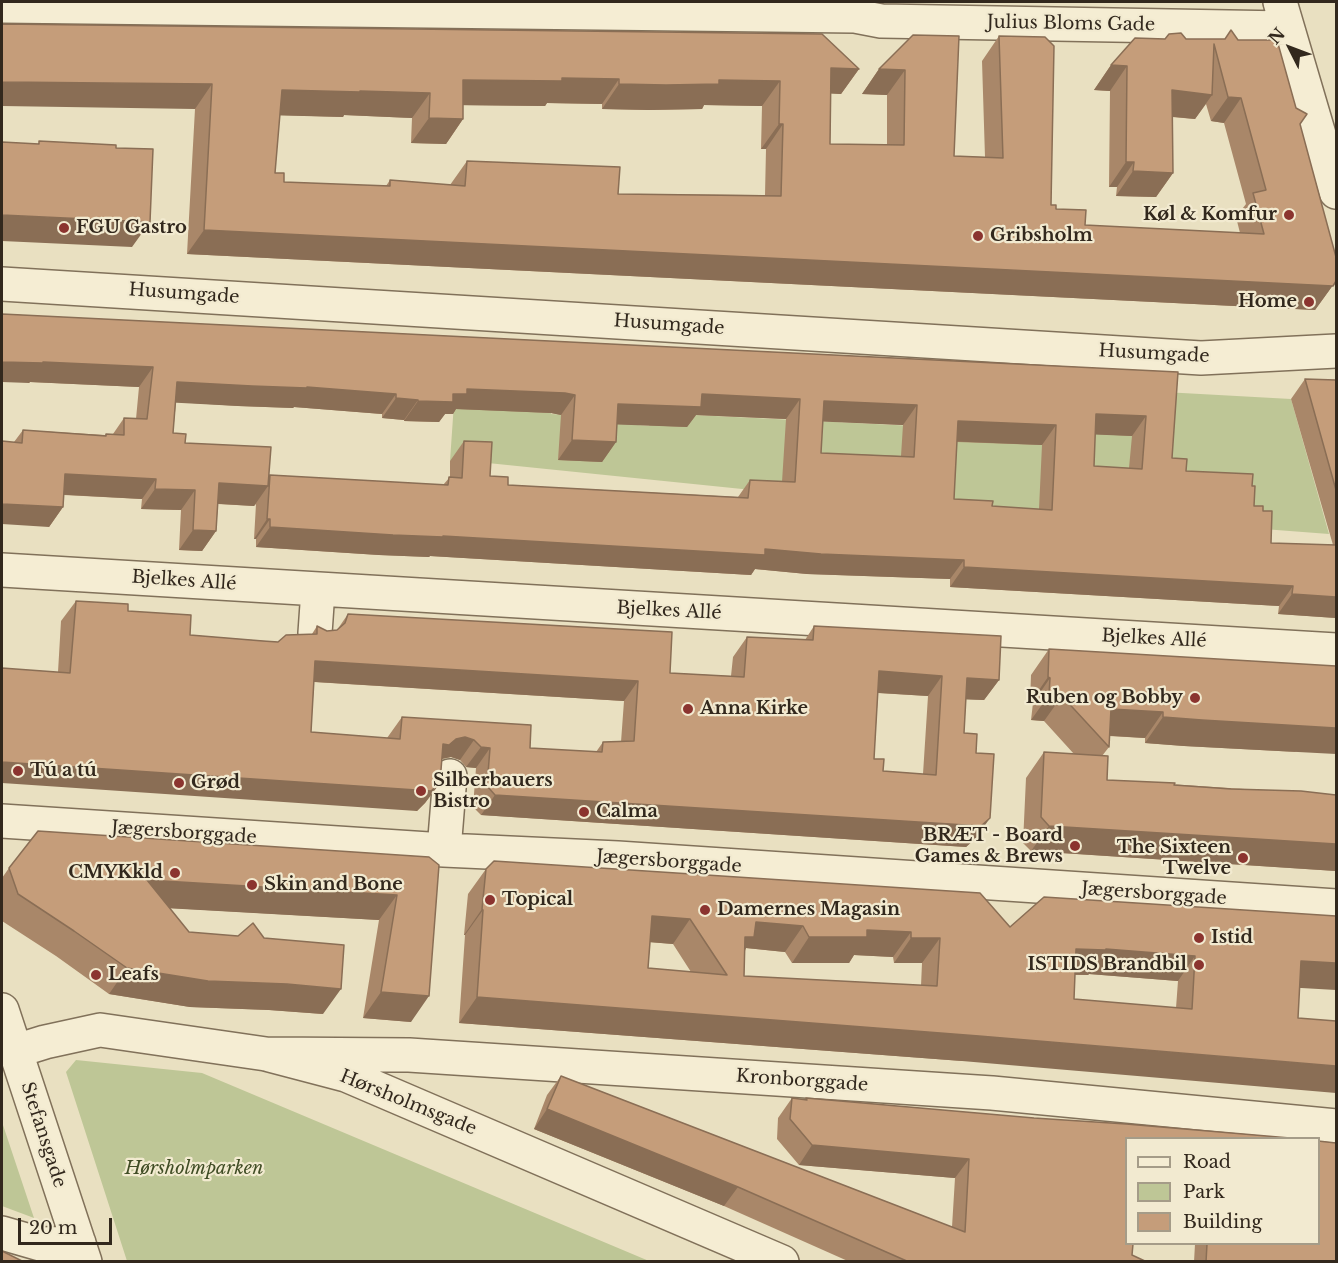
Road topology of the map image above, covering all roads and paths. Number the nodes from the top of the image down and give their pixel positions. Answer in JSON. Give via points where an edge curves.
{"nodes":[{"id":1,"x":89,"y":4,"type":"edge"},
{"id":2,"x":2,"y":6,"type":"edge"},
{"id":3,"x":856,"y":9,"type":"edge"},
{"id":4,"x":1283,"y":15,"type":"edge"},
{"id":5,"x":1336,"y":192,"type":"edge"},
{"id":6,"x":2,"y":284,"type":"edge"},
{"id":7,"x":1336,"y":351,"type":"edge"},
{"id":8,"x":2,"y":570,"type":"edge"},
{"id":9,"x":318,"y":590,"type":"junction"},
{"id":10,"x":315,"y":633,"type":"edge"},
{"id":11,"x":1336,"y":650,"type":"edge"},
{"id":12,"x":450,"y":776,"type":"edge"},
{"id":13,"x":2,"y":821,"type":"edge"},
{"id":14,"x":444,"y":850,"type":"junction"},
{"id":15,"x":1336,"y":906,"type":"edge"},
{"id":16,"x":2,"y":1010,"type":"edge"},
{"id":17,"x":16,"y":1051,"type":"junction"},
{"id":18,"x":266,"y":1054,"type":"junction"},
{"id":19,"x":1336,"y":1126,"type":"edge"},
{"id":20,"x":2,"y":1233,"type":"edge"},
{"id":21,"x":82,"y":1252,"type":"edge"},
{"id":22,"x":782,"y":1262,"type":"edge"}],
"edges":[{"from":1,"to":2,"type":"street","name":"Julius Bloms Gade"},
{"from":1,"to":3,"type":"street","name":"Julius Bloms Gade"},
{"from":3,"to":4,"type":"street","name":"Julius Bloms Gade","via":[[881,21]]},
{"from":4,"to":5,"type":"street"},
{"from":6,"to":7,"type":"street","name":"Husumgade","via":[[1189,357]]},
{"from":8,"to":9,"type":"street","name":"Bjelkes Allé"},
{"from":9,"to":10,"type":"street"},
{"from":9,"to":11,"type":"street","name":"Bjelkes Allé"},
{"from":12,"to":14,"type":"street"},
{"from":13,"to":14,"type":"street","name":"Jægersborggade"},
{"from":14,"to":15,"type":"street","name":"Jægersborggade"},
{"from":16,"to":17,"type":"street","name":"Stefansgade"},
{"from":17,"to":18,"type":"street","name":"Hørsholmsgade","via":[[100,1030]]},
{"from":17,"to":21,"type":"street","name":"Stefansgade"},
{"from":18,"to":19,"type":"street","name":"Kronborggade","via":[[409,1055],[968,1091]]},
{"from":18,"to":22,"type":"street","name":"Hørsholmsgade","via":[[346,1075]]},
{"from":20,"to":21,"type":"street"}]}
